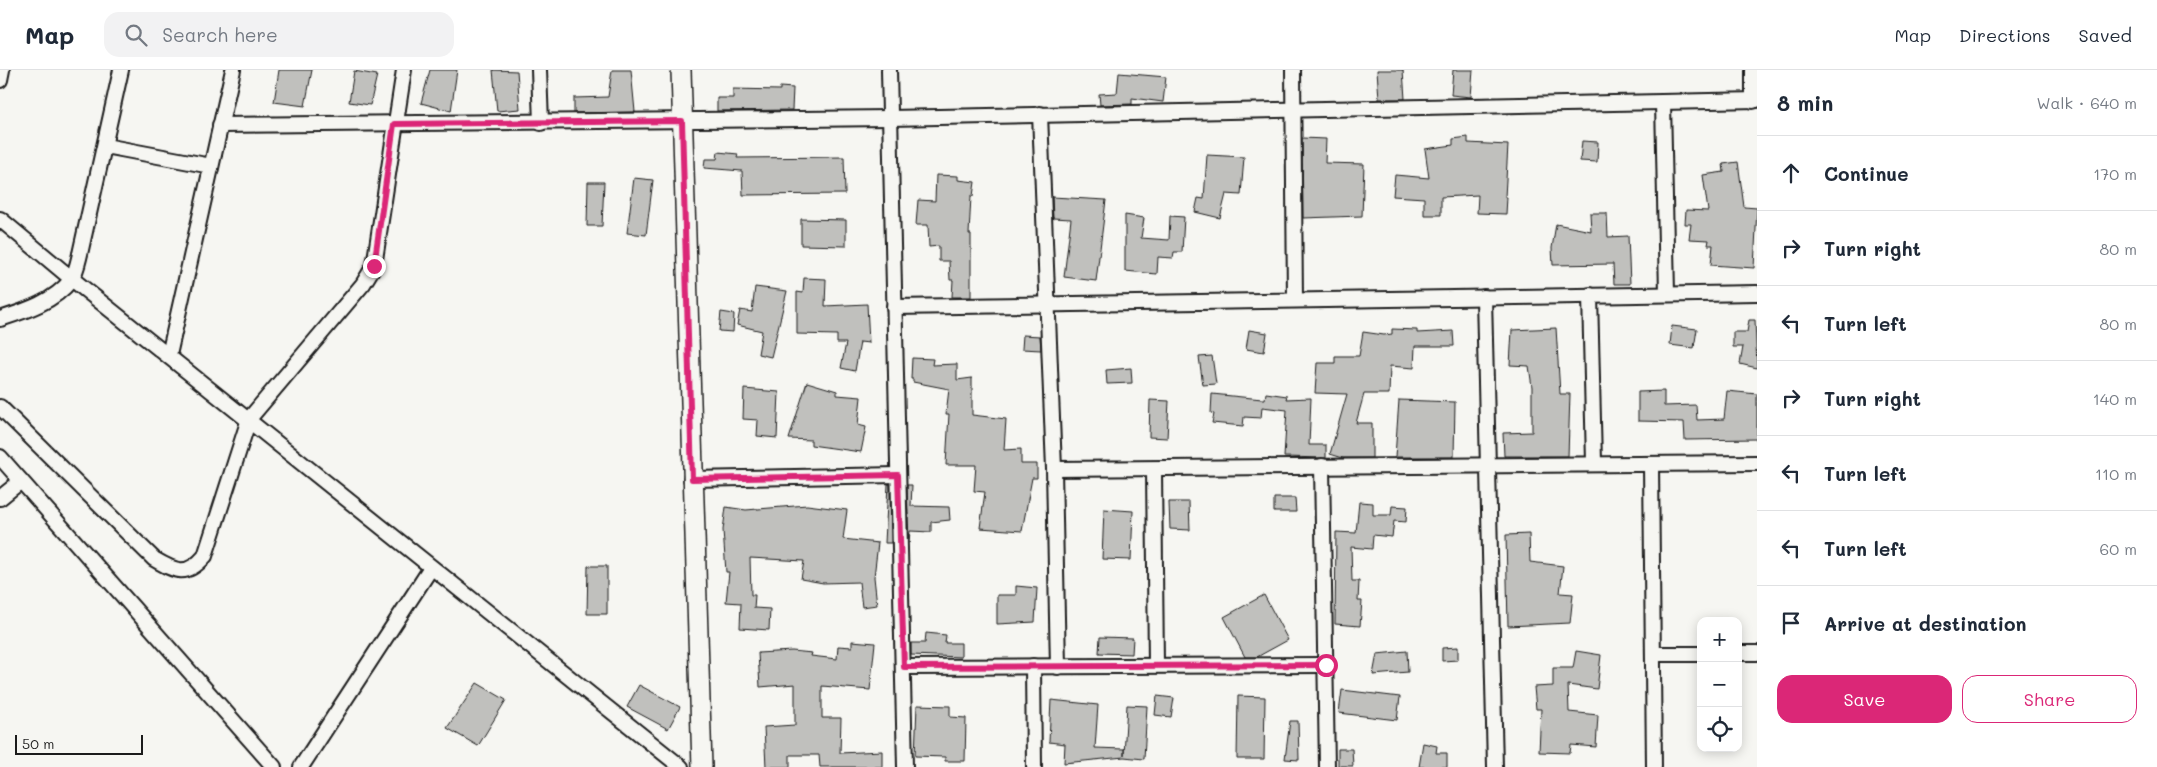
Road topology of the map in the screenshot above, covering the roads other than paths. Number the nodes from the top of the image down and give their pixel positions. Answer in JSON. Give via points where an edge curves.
{"nodes":[{"id":1,"x":2,"y":70,"type":"edge"},
{"id":2,"x":121,"y":70,"type":"edge"},
{"id":3,"x":233,"y":70,"type":"edge"},
{"id":4,"x":404,"y":70,"type":"edge"},
{"id":5,"x":539,"y":70,"type":"edge"},
{"id":6,"x":681,"y":70,"type":"edge"},
{"id":7,"x":889,"y":70,"type":"edge"},
{"id":8,"x":1292,"y":70,"type":"edge"},
{"id":9,"x":1752,"y":70,"type":"edge"},
{"id":10,"x":0,"y":80,"type":"edge"},
{"id":11,"x":1755,"y":100,"type":"edge"},
{"id":12,"x":1663,"y":102,"type":"junction"},
{"id":13,"x":1293,"y":108,"type":"junction"},
{"id":14,"x":1040,"y":114,"type":"junction"},
{"id":15,"x":890,"y":118,"type":"junction"},
{"id":16,"x":682,"y":121,"type":"junction"},
{"id":17,"x":541,"y":123,"type":"junction"},
{"id":18,"x":394,"y":124,"type":"junction"},
{"id":19,"x":220,"y":125,"type":"junction"},
{"id":20,"x":105,"y":146,"type":"junction"},
{"id":21,"x":211,"y":166,"type":"junction"},
{"id":22,"x":0,"y":219,"type":"edge"},
{"id":23,"x":72,"y":279,"type":"junction"},
{"id":24,"x":1757,"y":293,"type":"edge"},
{"id":25,"x":1667,"y":294,"type":"junction"},
{"id":26,"x":1590,"y":295,"type":"junction"},
{"id":27,"x":1484,"y":297,"type":"junction"},
{"id":28,"x":1295,"y":300,"type":"junction"},
{"id":29,"x":1046,"y":304,"type":"junction"},
{"id":30,"x":894,"y":307,"type":"junction"},
{"id":31,"x":0,"y":319,"type":"edge"},
{"id":32,"x":169,"y":355,"type":"junction"},
{"id":33,"x":0,"y":407,"type":"edge"},
{"id":34,"x":249,"y":419,"type":"junction"},
{"id":35,"x":0,"y":458,"type":"edge"},
{"id":36,"x":1594,"y":463,"type":"junction"},
{"id":37,"x":1757,"y":463,"type":"edge"},
{"id":38,"x":1651,"y":464,"type":"junction"},
{"id":39,"x":1489,"y":465,"type":"junction"},
{"id":40,"x":1322,"y":466,"type":"junction"},
{"id":41,"x":1054,"y":469,"type":"junction"},
{"id":42,"x":1154,"y":469,"type":"junction"},
{"id":43,"x":898,"y":475,"type":"junction"},
{"id":44,"x":692,"y":479,"type":"junction"},
{"id":45,"x":21,"y":481,"type":"junction"},
{"id":46,"x":0,"y":498,"type":"edge"},
{"id":47,"x":431,"y":568,"type":"junction"},
{"id":48,"x":1742,"y":653,"type":"edge"},
{"id":49,"x":1757,"y":653,"type":"edge"},
{"id":50,"x":1653,"y":654,"type":"junction"},
{"id":51,"x":1697,"y":654,"type":"edge"},
{"id":52,"x":1156,"y":665,"type":"junction"},
{"id":53,"x":1326,"y":665,"type":"junction"},
{"id":54,"x":1033,"y":666,"type":"junction"},
{"id":55,"x":904,"y":667,"type":"junction"},
{"id":56,"x":1058,"y":667,"type":"junction"},
{"id":57,"x":664,"y":762,"type":"edge"},
{"id":58,"x":274,"y":767,"type":"edge"},
{"id":59,"x":301,"y":767,"type":"edge"},
{"id":60,"x":681,"y":767,"type":"edge"},
{"id":61,"x":702,"y":767,"type":"edge"},
{"id":62,"x":905,"y":767,"type":"edge"},
{"id":63,"x":1034,"y":767,"type":"edge"},
{"id":64,"x":1327,"y":767,"type":"edge"},
{"id":65,"x":1495,"y":767,"type":"edge"},
{"id":66,"x":1654,"y":767,"type":"edge"}],
"edges":[{"from":1,"to":10,"type":"street"},
{"from":2,"to":20,"type":"street"},
{"from":3,"to":19,"type":"street"},
{"from":4,"to":18,"type":"street"},
{"from":5,"to":17,"type":"street"},
{"from":6,"to":16,"type":"street"},
{"from":7,"to":15,"type":"street"},
{"from":8,"to":13,"type":"street"},
{"from":9,"to":11,"type":"street"},
{"from":11,"to":12,"type":"street"},
{"from":12,"to":13,"type":"street"},
{"from":12,"to":25,"type":"street"},
{"from":13,"to":14,"type":"street"},
{"from":13,"to":28,"type":"street"},
{"from":14,"to":15,"type":"street"},
{"from":14,"to":29,"type":"street"},
{"from":15,"to":16,"type":"street"},
{"from":15,"to":30,"type":"street"},
{"from":16,"to":17,"type":"street"},
{"from":16,"to":44,"type":"street"},
{"from":17,"to":18,"type":"street"},
{"from":18,"to":19,"type":"street"},
{"from":18,"to":34,"type":"street","via":[[374,266],[363,284]]},
{"from":19,"to":21,"type":"street"},
{"from":20,"to":21,"type":"street"},
{"from":20,"to":23,"type":"street"},
{"from":21,"to":32,"type":"street"},
{"from":22,"to":23,"type":"street"},
{"from":23,"to":31,"type":"street","via":[[51,299]]},
{"from":23,"to":32,"type":"street"},
{"from":24,"to":25,"type":"street"},
{"from":25,"to":26,"type":"street"},
{"from":26,"to":27,"type":"street"},
{"from":26,"to":36,"type":"street"},
{"from":27,"to":28,"type":"street"},
{"from":27,"to":39,"type":"street"},
{"from":28,"to":29,"type":"street"},
{"from":29,"to":30,"type":"street"},
{"from":29,"to":41,"type":"street"},
{"from":30,"to":43,"type":"street"},
{"from":32,"to":34,"type":"street"},
{"from":33,"to":34,"type":"street","via":[[154,559],[184,571],[196,566],[205,556]]},
{"from":34,"to":47,"type":"street"},
{"from":35,"to":45,"type":"street"},
{"from":36,"to":38,"type":"street"},
{"from":36,"to":39,"type":"street"},
{"from":37,"to":38,"type":"street"},
{"from":38,"to":50,"type":"street"},
{"from":39,"to":40,"type":"street"},
{"from":39,"to":65,"type":"street"},
{"from":40,"to":42,"type":"street"},
{"from":40,"to":53,"type":"street"},
{"from":41,"to":42,"type":"street"},
{"from":41,"to":56,"type":"street"},
{"from":42,"to":52,"type":"street"},
{"from":43,"to":44,"type":"street"},
{"from":43,"to":55,"type":"street"},
{"from":44,"to":61,"type":"street"},
{"from":45,"to":46,"type":"street"},
{"from":45,"to":58,"type":"street"},
{"from":47,"to":57,"type":"street"},
{"from":47,"to":59,"type":"street"},
{"from":48,"to":49,"type":"street"},
{"from":50,"to":51,"type":"street"},
{"from":50,"to":66,"type":"street"},
{"from":52,"to":53,"type":"street"},
{"from":52,"to":56,"type":"street"},
{"from":53,"to":64,"type":"street"},
{"from":54,"to":55,"type":"street"},
{"from":54,"to":56,"type":"street"},
{"from":54,"to":63,"type":"street"},
{"from":55,"to":62,"type":"street"},
{"from":57,"to":60,"type":"street"}]}
